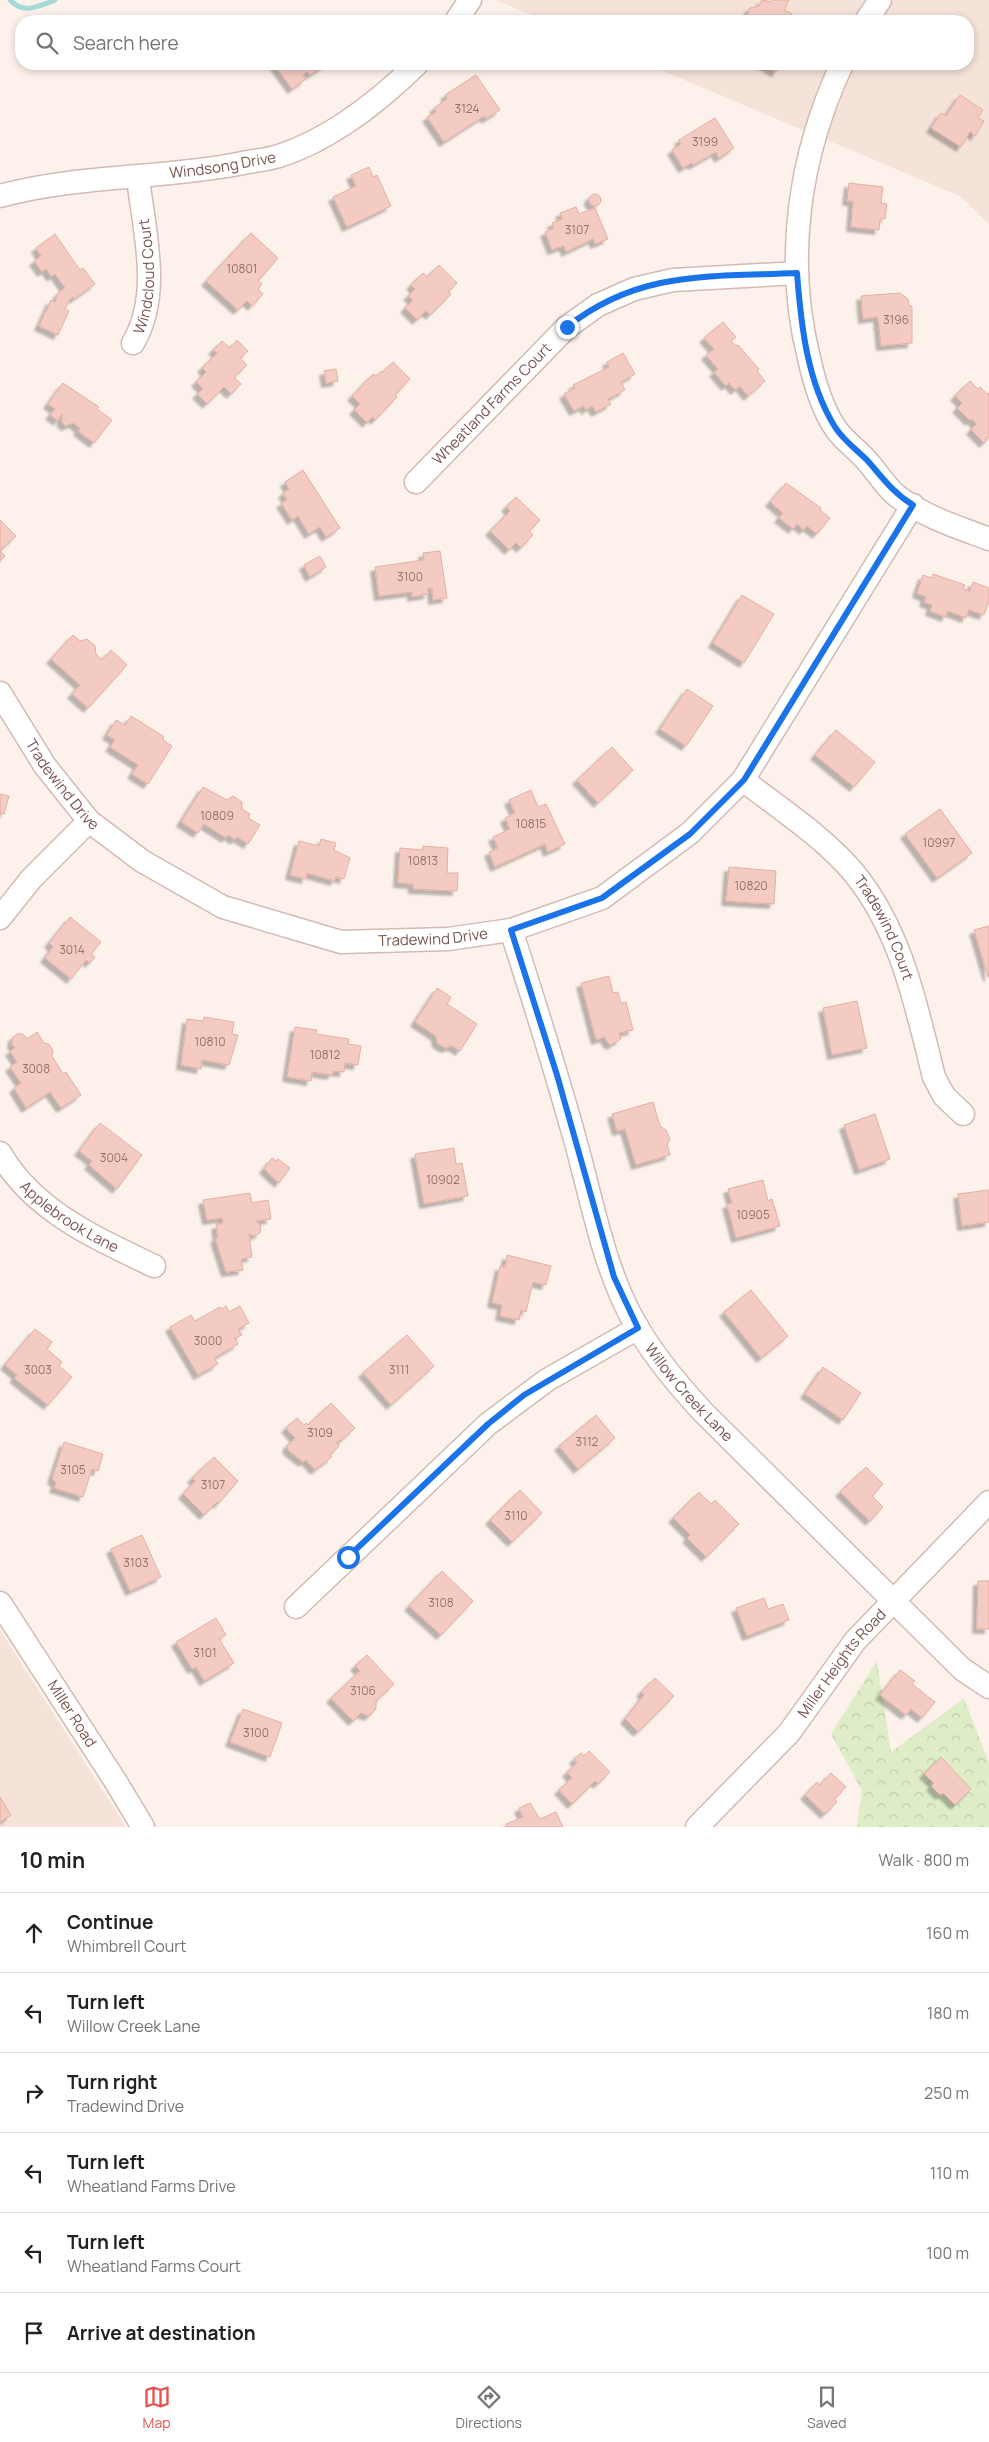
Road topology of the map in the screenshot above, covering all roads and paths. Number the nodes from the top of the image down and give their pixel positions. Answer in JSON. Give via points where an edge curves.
{"nodes":[{"id":1,"x":470,"y":0,"type":"edge"},
{"id":2,"x":880,"y":0,"type":"edge"},
{"id":3,"x":460,"y":15,"type":"edge"},
{"id":4,"x":870,"y":15,"type":"edge"},
{"id":5,"x":410,"y":70,"type":"edge"},
{"id":6,"x":840,"y":70,"type":"edge"},
{"id":7,"x":138,"y":178,"type":"junction"},
{"id":8,"x":0,"y":196,"type":"edge"},
{"id":9,"x":797,"y":273,"type":"junction"},
{"id":10,"x":132,"y":344,"type":"dead end"},
{"id":11,"x":416,"y":482,"type":"dead end"},
{"id":12,"x":913,"y":505,"type":"junction"},
{"id":13,"x":989,"y":539,"type":"edge"},
{"id":14,"x":0,"y":693,"type":"edge"},
{"id":15,"x":744,"y":780,"type":"junction"},
{"id":16,"x":89,"y":821,"type":"junction"},
{"id":17,"x":0,"y":918,"type":"edge"},
{"id":18,"x":511,"y":930,"type":"junction"},
{"id":19,"x":962,"y":1114,"type":"dead end"},
{"id":20,"x":0,"y":1153,"type":"edge"},
{"id":21,"x":154,"y":1266,"type":"dead end"},
{"id":22,"x":638,"y":1328,"type":"junction"},
{"id":23,"x":989,"y":1502,"type":"edge"},
{"id":24,"x":894,"y":1599,"type":"junction"},
{"id":25,"x":0,"y":1603,"type":"edge"},
{"id":26,"x":296,"y":1608,"type":"dead end"},
{"id":27,"x":989,"y":1687,"type":"edge"},
{"id":28,"x":143,"y":1827,"type":"edge"},
{"id":29,"x":697,"y":1827,"type":"edge"}],
"edges":[{"from":1,"to":3,"type":"street"},
{"from":2,"to":4,"type":"street"},
{"from":5,"to":7,"type":"street","name":"Windsong Drive","via":[[363,111],[319,138],[278,156]]},
{"from":6,"to":9,"type":"street","via":[[819,120],[806,167],[799,215]]},
{"from":7,"to":8,"type":"street","name":"Windsong Drive","via":[[82,182]]},
{"from":7,"to":10,"type":"street","name":"Windcloud Court","via":[[149,295],[141,329]]},
{"from":9,"to":11,"type":"street","name":"Wheatland Farms Court","via":[[672,280],[634,289],[598,305],[567,327]]},
{"from":9,"to":12,"type":"street","via":[[812,372],[836,429],[896,495]]},
{"from":12,"to":13,"type":"street","via":[[934,519]]},
{"from":12,"to":15,"type":"street","name":"Tradewind Drive"},
{"from":14,"to":16,"type":"street","name":"Tradewind Drive","via":[[45,766]]},
{"from":15,"to":18,"type":"street","name":"Tradewind Drive","via":[[690,834],[602,898]]},
{"from":15,"to":19,"type":"street","name":"Tradewind Court","via":[[825,846],[853,872],[873,899],[897,944],[934,1078],[944,1096]]},
{"from":16,"to":17,"type":"street","via":[[31,879]]},
{"from":16,"to":18,"type":"street","name":"Tradewind Drive","via":[[142,861],[223,907],[341,942],[448,939]]},
{"from":18,"to":22,"type":"street","name":"Willow Creek Lane","via":[[557,1075],[614,1277]]},
{"from":20,"to":21,"type":"street","name":"Applebrook Lane","via":[[34,1196],[93,1236]]},
{"from":22,"to":24,"type":"street","name":"Willow Creek Lane","via":[[679,1386],[704,1413]]},
{"from":22,"to":26,"type":"street","via":[[547,1380],[488,1424]]},
{"from":23,"to":24,"type":"street","name":"Miller Heights Road"},
{"from":24,"to":27,"type":"street","name":"Willow Creek Lane","via":[[962,1669]]},
{"from":24,"to":29,"type":"street","name":"Miller Heights Road","via":[[855,1641],[789,1733]]},
{"from":25,"to":28,"type":"street","name":"Miller Road"}]}
